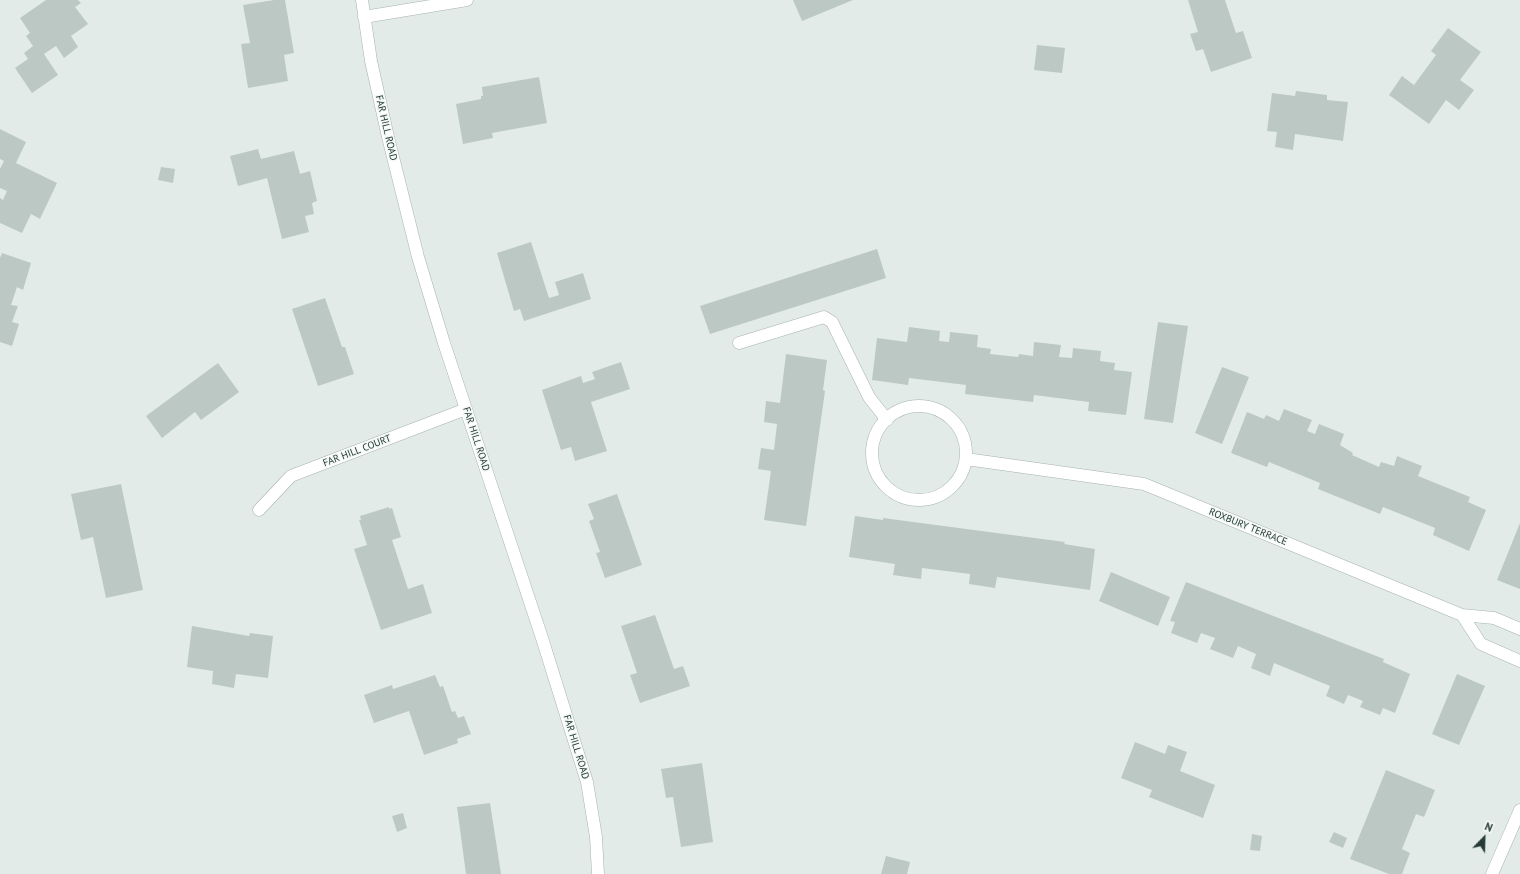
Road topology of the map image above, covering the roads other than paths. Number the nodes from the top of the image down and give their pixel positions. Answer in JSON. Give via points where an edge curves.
{"nodes":[{"id":1,"x":362,"y":0,"type":"edge"},
{"id":2,"x":468,"y":0,"type":"edge"},
{"id":3,"x":364,"y":17,"type":"junction"},
{"id":4,"x":739,"y":343,"type":"dead end"},
{"id":5,"x":466,"y":409,"type":"junction"},
{"id":6,"x":887,"y":420,"type":"junction"},
{"id":7,"x":966,"y":459,"type":"junction"},
{"id":8,"x":259,"y":510,"type":"dead end"},
{"id":9,"x":1462,"y":615,"type":"junction"},
{"id":10,"x":1520,"y":629,"type":"edge"},
{"id":11,"x":1520,"y":660,"type":"edge"},
{"id":12,"x":1520,"y":810,"type":"edge"},
{"id":13,"x":598,"y":874,"type":"edge"},
{"id":14,"x":1492,"y":874,"type":"edge"}],
"edges":[{"from":1,"to":3,"type":"street","name":"FAR HILL ROAD"},
{"from":2,"to":3,"type":"street"},
{"from":3,"to":5,"type":"street","name":"FAR HILL ROAD","via":[[371,61],[403,202],[430,300]]},
{"from":4,"to":6,"type":"street","via":[[824,317],[832,322],[869,397]]},
{"from":5,"to":8,"type":"street","name":"FAR HILL COURT","via":[[291,476]]},
{"from":5,"to":13,"type":"street","name":"FAR HILL ROAD","via":[[587,782],[596,837]]},
{"from":6,"to":7,"type":"street","via":[[905,409],[921,407],[936,410],[950,417],[960,429],[966,443]]},
{"from":6,"to":7,"type":"street","via":[[874,441],[872,456],[876,471],[884,484],[896,494],[910,500],[926,500],[941,495],[953,486],[962,474]]},
{"from":7,"to":9,"type":"street","name":"ROXBURY TERRACE","via":[[1144,484]]},
{"from":9,"to":10,"type":"street","name":"ROXBURY TERRACE","via":[[1494,618]]},
{"from":9,"to":11,"type":"street","via":[[1482,644]]},
{"from":12,"to":14,"type":"street"}]}
